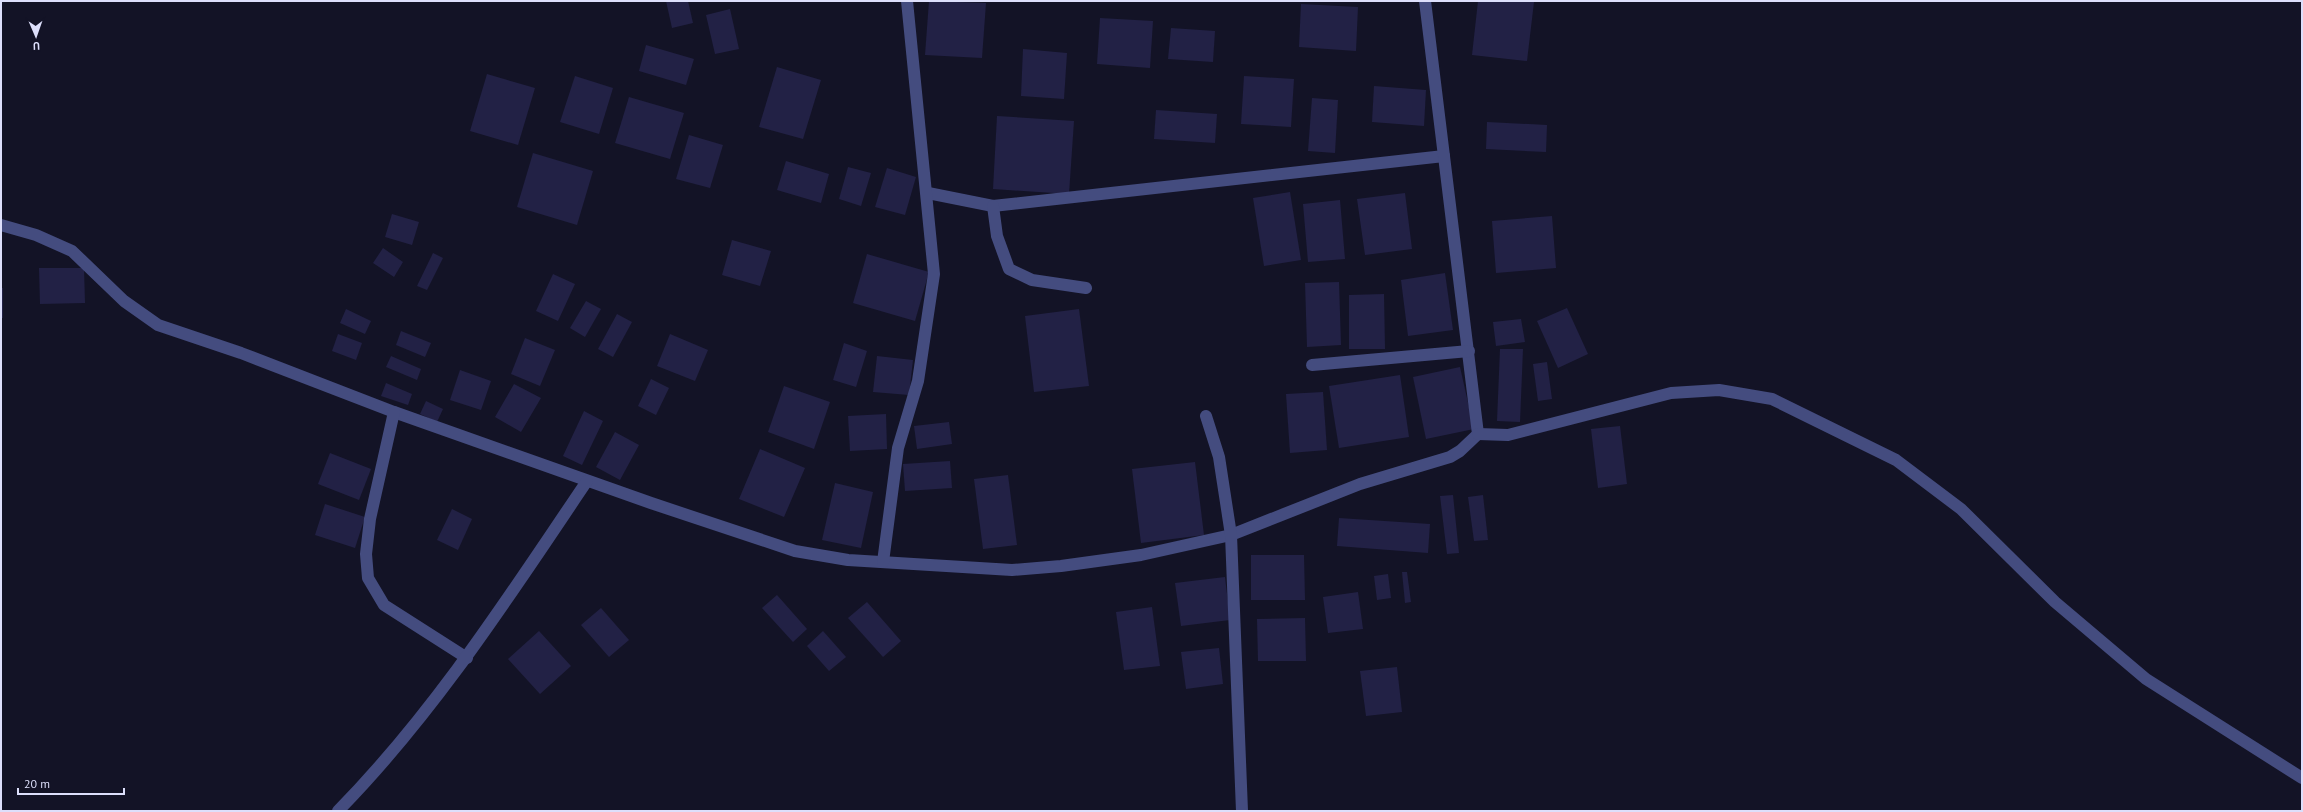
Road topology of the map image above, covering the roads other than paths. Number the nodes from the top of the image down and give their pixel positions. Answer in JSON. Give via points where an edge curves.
{"nodes":[{"id":1,"x":907,"y":1,"type":"edge"},
{"id":2,"x":1425,"y":1,"type":"edge"},
{"id":3,"x":1444,"y":156,"type":"junction"},
{"id":4,"x":928,"y":193,"type":"junction"},
{"id":5,"x":993,"y":206,"type":"junction"},
{"id":6,"x":1,"y":225,"type":"edge"},
{"id":7,"x":1086,"y":288,"type":"dead end"},
{"id":8,"x":1469,"y":351,"type":"junction"},
{"id":9,"x":1312,"y":365,"type":"dead end"},
{"id":10,"x":394,"y":412,"type":"junction"},
{"id":11,"x":1206,"y":416,"type":"dead end"},
{"id":12,"x":1478,"y":434,"type":"junction"},
{"id":13,"x":588,"y":481,"type":"junction"},
{"id":14,"x":1230,"y":535,"type":"junction"},
{"id":15,"x":883,"y":562,"type":"junction"},
{"id":16,"x":467,"y":658,"type":"junction"},
{"id":17,"x":2302,"y":778,"type":"edge"},
{"id":18,"x":338,"y":811,"type":"edge"},
{"id":19,"x":1242,"y":811,"type":"edge"}],
"edges":[{"from":1,"to":4,"type":"street","via":[[919,134]]},
{"from":2,"to":3,"type":"street"},
{"from":3,"to":5,"type":"street"},
{"from":3,"to":8,"type":"street"},
{"from":4,"to":5,"type":"street"},
{"from":4,"to":15,"type":"street","via":[[934,274],[918,381],[898,448]]},
{"from":5,"to":7,"type":"street","via":[[997,236],[1009,269],[1032,280]]},
{"from":6,"to":10,"type":"street","via":[[36,235],[72,251],[124,301],[158,325],[241,353]]},
{"from":8,"to":9,"type":"street"},
{"from":8,"to":12,"type":"street"},
{"from":10,"to":13,"type":"street"},
{"from":10,"to":16,"type":"street","via":[[370,519],[366,554],[368,578],[384,605]]},
{"from":11,"to":14,"type":"street","via":[[1219,457]]},
{"from":12,"to":14,"type":"street","via":[[1450,457],[1360,484]]},
{"from":12,"to":17,"type":"street","via":[[1508,435],[1671,393],[1719,390],[1772,399],[1896,460],[1962,509],[2055,602],[2146,679]]},
{"from":13,"to":15,"type":"street","via":[[795,551],[848,560]]},
{"from":13,"to":16,"type":"street"},
{"from":14,"to":15,"type":"street","via":[[1141,555],[1012,570]]},
{"from":14,"to":19,"type":"street"},
{"from":16,"to":18,"type":"street","via":[[408,735]]}]}
